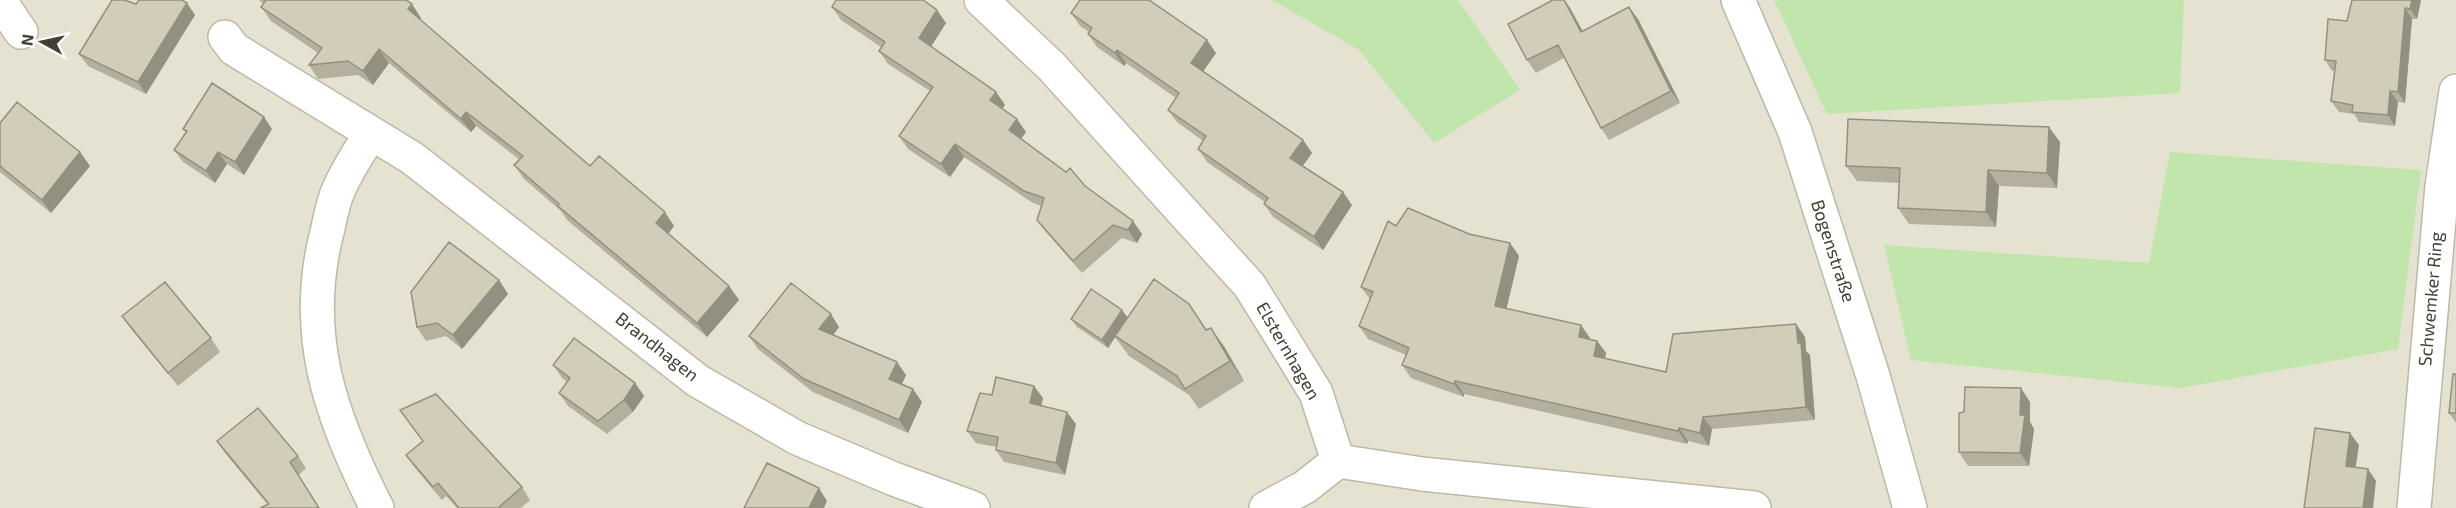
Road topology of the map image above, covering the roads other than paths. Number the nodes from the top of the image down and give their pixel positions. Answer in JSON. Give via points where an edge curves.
{"nodes":[{"id":1,"x":981,"y":0,"type":"edge"},
{"id":2,"x":1738,"y":0,"type":"edge"},
{"id":3,"x":0,"y":1,"type":"edge"},
{"id":4,"x":21,"y":32,"type":"dead end"},
{"id":5,"x":225,"y":37,"type":"dead end"},
{"id":6,"x":2456,"y":91,"type":"edge"},
{"id":7,"x":370,"y":133,"type":"junction"},
{"id":8,"x":1338,"y":461,"type":"junction"},
{"id":9,"x":376,"y":508,"type":"edge"},
{"id":10,"x":973,"y":508,"type":"edge"},
{"id":11,"x":1266,"y":508,"type":"edge"},
{"id":12,"x":1754,"y":508,"type":"edge"},
{"id":13,"x":1910,"y":508,"type":"edge"},
{"id":14,"x":2414,"y":508,"type":"edge"}],
"edges":[{"from":1,"to":8,"type":"street","name":"Elsternhagen","via":[[1052,67],[1251,286],[1316,393]]},
{"from":2,"to":13,"type":"street","name":"Bogenstraße","via":[[1795,132],[1873,376]]},
{"from":3,"to":4,"type":"street"},
{"from":5,"to":7,"type":"street","name":"Brandhagen","via":[[234,50]]},
{"from":6,"to":14,"type":"street","name":"Schwemker Ring","via":[[2441,198]]},
{"from":7,"to":9,"type":"street","via":[[338,190],[319,261],[317,325],[333,412]]},
{"from":7,"to":10,"type":"street","name":"Brandhagen","via":[[412,158],[698,381],[797,438]]},
{"from":8,"to":11,"type":"street","via":[[1305,487]]},
{"from":8,"to":12,"type":"street","via":[[1422,474]]}]}
